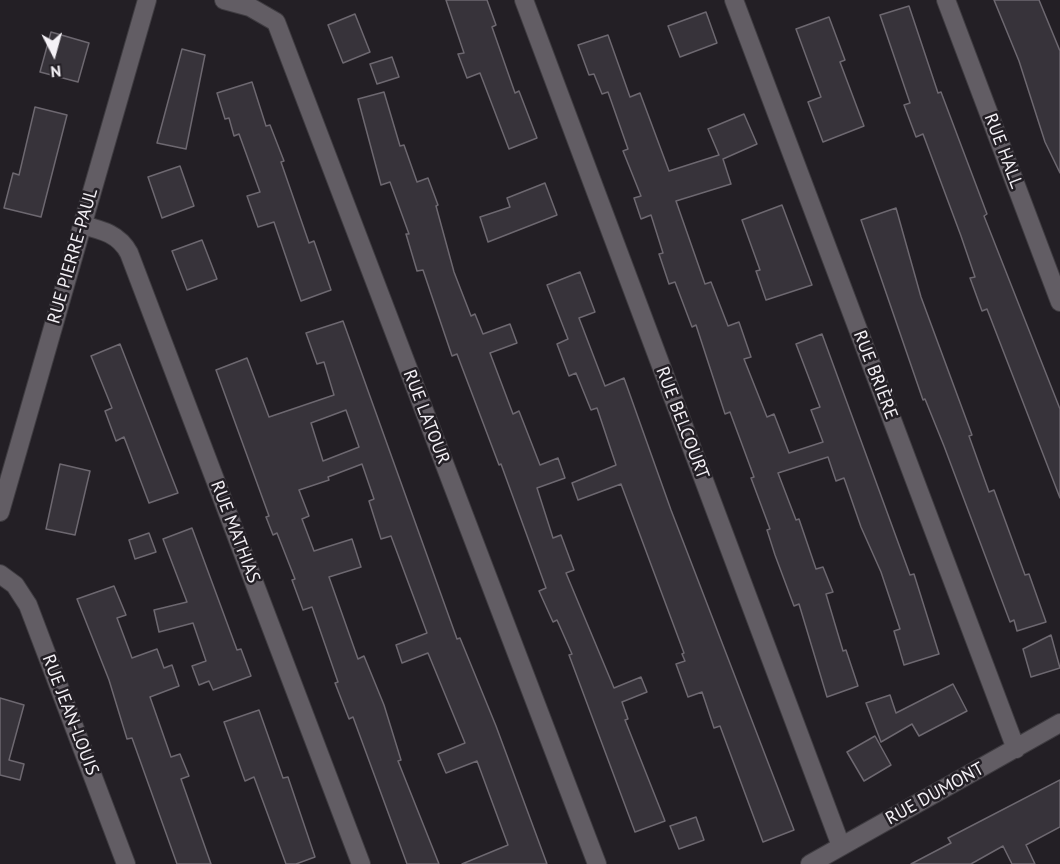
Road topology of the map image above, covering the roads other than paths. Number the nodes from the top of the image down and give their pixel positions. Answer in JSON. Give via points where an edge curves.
{"nodes":[{"id":1,"x":147,"y":0,"type":"edge"},
{"id":2,"x":224,"y":0,"type":"edge"},
{"id":3,"x":524,"y":0,"type":"edge"},
{"id":4,"x":734,"y":0,"type":"edge"},
{"id":5,"x":946,"y":0,"type":"edge"},
{"id":6,"x":82,"y":225,"type":"junction"},
{"id":7,"x":1060,"y":302,"type":"edge"},
{"id":8,"x":1,"y":500,"type":"edge"},
{"id":9,"x":0,"y":574,"type":"edge"},
{"id":10,"x":1060,"y":723,"type":"edge"},
{"id":11,"x":1016,"y":749,"type":"junction"},
{"id":12,"x":841,"y":846,"type":"junction"},
{"id":13,"x":126,"y":864,"type":"edge"},
{"id":14,"x":361,"y":864,"type":"edge"},
{"id":15,"x":597,"y":864,"type":"edge"},
{"id":16,"x":810,"y":864,"type":"edge"}],
"edges":[{"from":1,"to":6,"type":"street","name":"RUE PIERRE-PAUL"},
{"from":2,"to":15,"type":"street","name":"RUE LATOUR","via":[[250,7],[276,22]]},
{"from":3,"to":12,"type":"street","name":"RUE BELCOURT"},
{"from":4,"to":11,"type":"street","name":"RUE BRIÈRE"},
{"from":5,"to":7,"type":"street","name":"RUE HALL"},
{"from":6,"to":8,"type":"street","name":"RUE PIERRE-PAUL"},
{"from":6,"to":14,"type":"street","name":"RUE MATHIAS","via":[[120,239],[129,253]]},
{"from":9,"to":13,"type":"street","name":"RUE JEAN-LOUIS","via":[[15,585],[28,605]]},
{"from":10,"to":11,"type":"street","name":"RUE DUMONT"},
{"from":11,"to":12,"type":"street","name":"RUE DUMONT"},
{"from":12,"to":16,"type":"street","name":"RUE DUMONT"}]}
